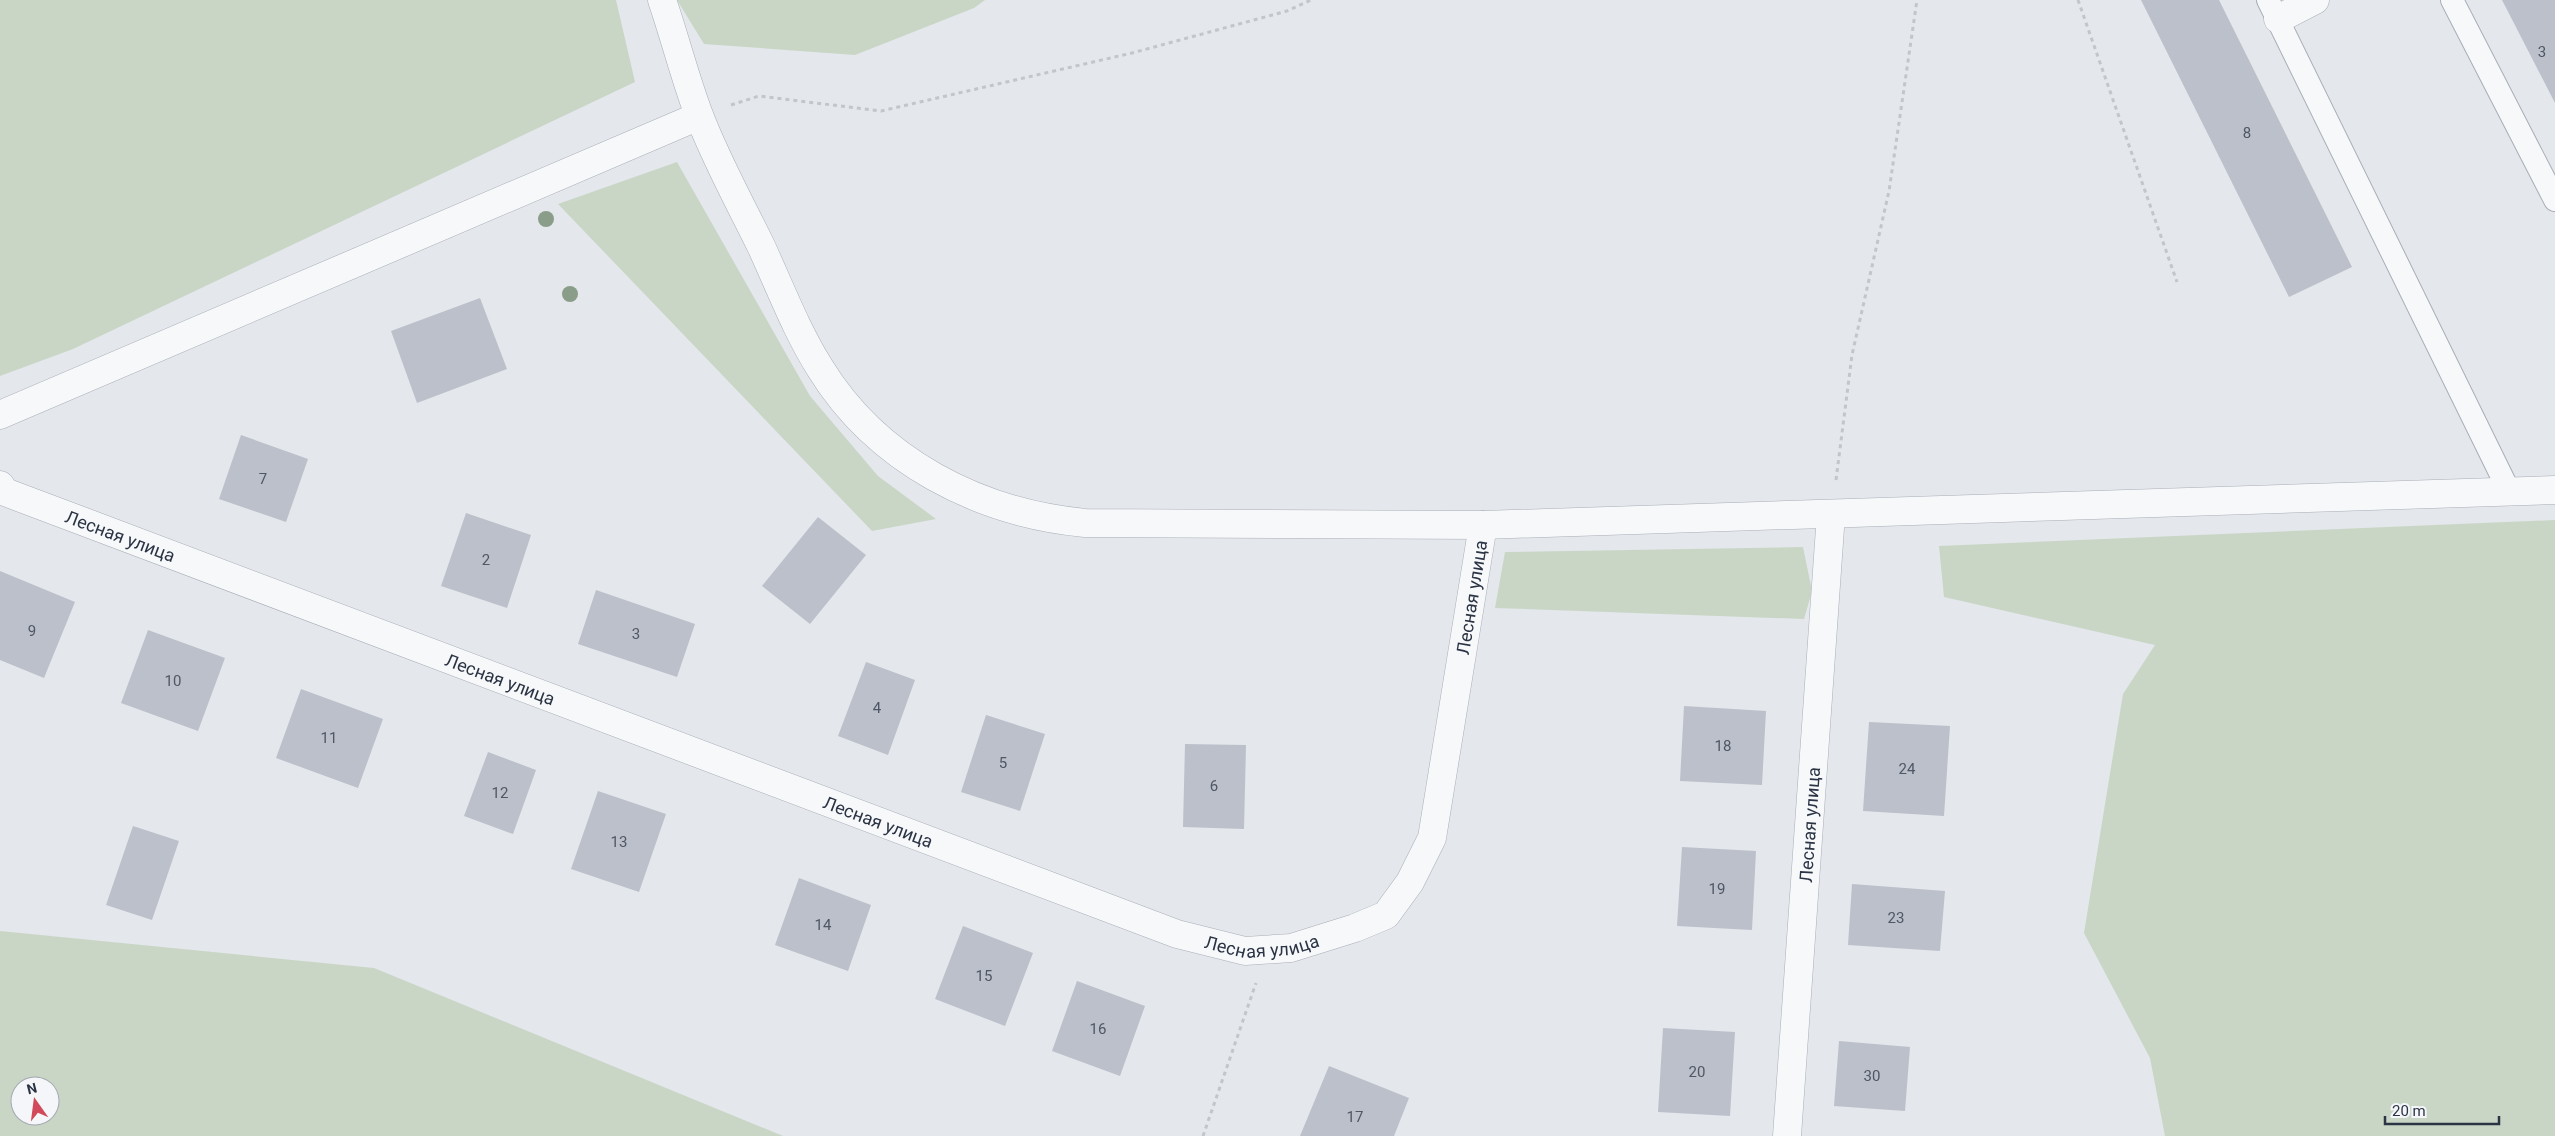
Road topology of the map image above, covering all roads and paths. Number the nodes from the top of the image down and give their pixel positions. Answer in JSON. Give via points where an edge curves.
{"nodes":[{"id":1,"x":662,"y":0,"type":"edge"},
{"id":2,"x":1311,"y":0,"type":"edge"},
{"id":3,"x":1917,"y":0,"type":"edge"},
{"id":4,"x":2078,"y":0,"type":"edge"},
{"id":5,"x":2315,"y":0,"type":"edge"},
{"id":6,"x":2452,"y":0,"type":"edge"},
{"id":7,"x":2273,"y":10,"type":"edge"},
{"id":8,"x":699,"y":116,"type":"junction"},
{"id":9,"x":2555,"y":200,"type":"edge"},
{"id":10,"x":2177,"y":282,"type":"dead end"},
{"id":11,"x":0,"y":415,"type":"edge"},
{"id":12,"x":0,"y":485,"type":"edge"},
{"id":13,"x":2555,"y":490,"type":"edge"},
{"id":14,"x":2508,"y":491,"type":"junction"},
{"id":15,"x":1831,"y":514,"type":"junction"},
{"id":16,"x":1483,"y":525,"type":"junction"},
{"id":17,"x":1268,"y":949,"type":"junction"},
{"id":18,"x":1203,"y":1136,"type":"edge"},
{"id":19,"x":1787,"y":1136,"type":"edge"}],
"edges":[{"from":1,"to":8,"type":"street"},
{"from":2,"to":8,"type":"path","via":[[1287,11],[1132,53],[881,111],[759,96]]},
{"from":3,"to":15,"type":"path","via":[[1889,191],[1852,354]]},
{"from":4,"to":10,"type":"path"},
{"from":5,"to":7,"type":"street"},
{"from":6,"to":9,"type":"lane"},
{"from":7,"to":14,"type":"lane"},
{"from":8,"to":11,"type":"street"},
{"from":8,"to":16,"type":"street","via":[[796,324],[821,370],[853,412],[878,436],[913,464],[958,490],[1032,516],[1085,523]]},
{"from":12,"to":17,"type":"street","name":"Лесная улица","via":[[5,492],[1177,934],[1245,950]]},
{"from":13,"to":14,"type":"street"},
{"from":14,"to":15,"type":"street"},
{"from":15,"to":16,"type":"street"},
{"from":15,"to":19,"type":"street","name":"Лесная улица"},
{"from":16,"to":17,"type":"street","name":"Лесная улица","via":[[1432,838],[1410,882],[1386,915],[1291,948]]},
{"from":17,"to":18,"type":"path"}]}
